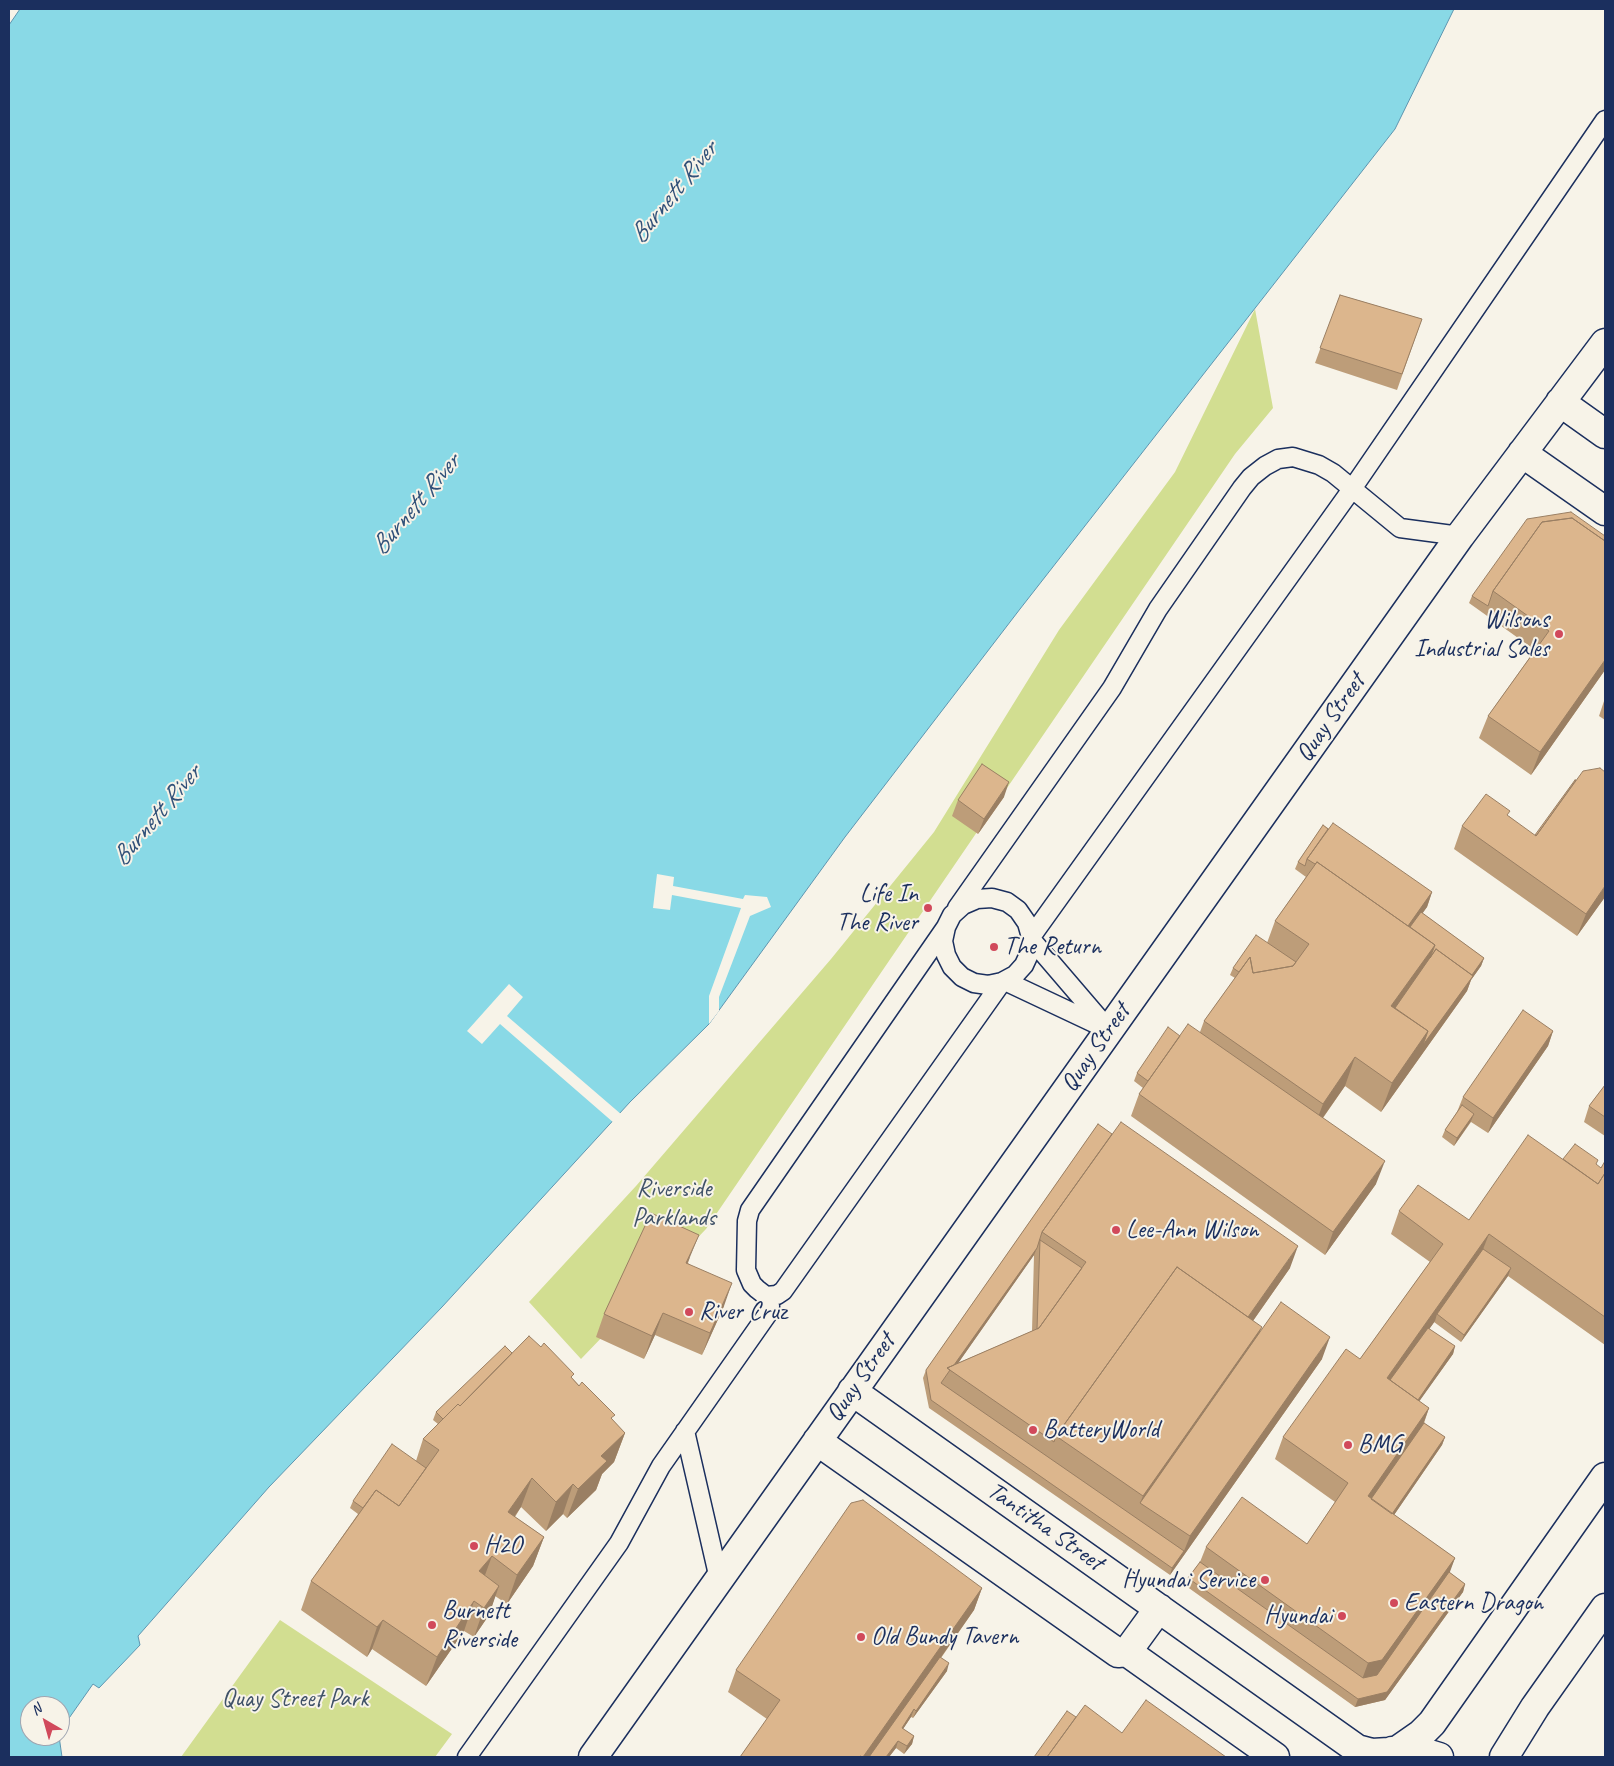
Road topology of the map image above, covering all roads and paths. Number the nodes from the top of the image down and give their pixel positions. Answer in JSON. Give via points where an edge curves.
{"nodes":[{"id":1,"x":1605,"y":120,"type":"edge"},
{"id":2,"x":1605,"y":343,"type":"edge"},
{"id":3,"x":1560,"y":402,"type":"junction"},
{"id":4,"x":1605,"y":434,"type":"edge"},
{"id":5,"x":1522,"y":453,"type":"junction"},
{"id":6,"x":1352,"y":489,"type":"junction"},
{"id":7,"x":1605,"y":511,"type":"edge"},
{"id":8,"x":1460,"y":536,"type":"junction"},
{"id":9,"x":949,"y":921,"type":"junction"},
{"id":10,"x":1031,"y":938,"type":"junction"},
{"id":11,"x":1004,"y":982,"type":"junction"},
{"id":12,"x":1109,"y":1030,"type":"junction"},
{"id":13,"x":766,"y":1296,"type":"junction"},
{"id":14,"x":852,"y":1391,"type":"junction"},
{"id":15,"x":685,"y":1431,"type":"junction"},
{"id":16,"x":817,"y":1441,"type":"junction"},
{"id":17,"x":1605,"y":1477,"type":"edge"},
{"id":18,"x":719,"y":1579,"type":"junction"},
{"id":19,"x":1159,"y":1608,"type":"junction"},
{"id":20,"x":1605,"y":1608,"type":"edge"},
{"id":21,"x":1127,"y":1652,"type":"junction"},
{"id":22,"x":1388,"y":1753,"type":"edge"},
{"id":23,"x":467,"y":1757,"type":"edge"},
{"id":24,"x":593,"y":1757,"type":"edge"},
{"id":25,"x":1275,"y":1757,"type":"edge"},
{"id":26,"x":1439,"y":1757,"type":"edge"},
{"id":27,"x":1504,"y":1757,"type":"edge"}],
"edges":[{"from":1,"to":6,"type":"lane"},
{"from":2,"to":3,"type":"main road","name":"Quay Street"},
{"from":3,"to":4,"type":"main road"},
{"from":3,"to":5,"type":"main road","name":"Quay Street"},
{"from":5,"to":7,"type":"main road"},
{"from":5,"to":8,"type":"main road","name":"Quay Street"},
{"from":6,"to":8,"type":"lane","via":[[1400,528]]},
{"from":6,"to":9,"type":"lane","via":[[1319,465],[1293,457],[1278,459],[1251,477],[1158,609],[1112,688],[970,886]]},
{"from":6,"to":10,"type":"lane"},
{"from":8,"to":12,"type":"main road","name":"Quay Street"},
{"from":9,"to":10,"type":"lane","via":[[963,905],[977,899],[992,898],[1007,902],[1018,910],[1027,922]]},
{"from":9,"to":11,"type":"lane","via":[[943,941],[952,967],[974,983]]},
{"from":9,"to":13,"type":"lane","via":[[750,1210],[746,1270],[752,1284]]},
{"from":10,"to":11,"type":"lane","via":[[1030,952],[1024,965],[1015,976]]},
{"from":10,"to":12,"type":"lane"},
{"from":11,"to":12,"type":"lane"},
{"from":11,"to":13,"type":"lane","via":[[784,1291]]},
{"from":12,"to":14,"type":"main road","name":"Quay Street"},
{"from":13,"to":15,"type":"lane","via":[[770,1306],[768,1312]]},
{"from":14,"to":16,"type":"main road","name":"Quay Street"},
{"from":14,"to":19,"type":"main road","name":"Tantitha Street"},
{"from":15,"to":18,"type":"lane"},
{"from":15,"to":23,"type":"lane","via":[[661,1466],[619,1543]]},
{"from":16,"to":18,"type":"main road","name":"Quay Street"},
{"from":16,"to":21,"type":"main road","via":[[1118,1653]]},
{"from":17,"to":22,"type":"main road","via":[[1432,1723],[1421,1734]]},
{"from":18,"to":24,"type":"main road","name":"Quay Street"},
{"from":19,"to":21,"type":"main road"},
{"from":19,"to":22,"type":"main road","name":"Tantitha Street","via":[[1357,1749]]},
{"from":20,"to":27,"type":"main road"},
{"from":21,"to":25,"type":"main road"},
{"from":22,"to":26,"type":"main road","name":"Tantitha Street","via":[[1416,1750]]}]}
